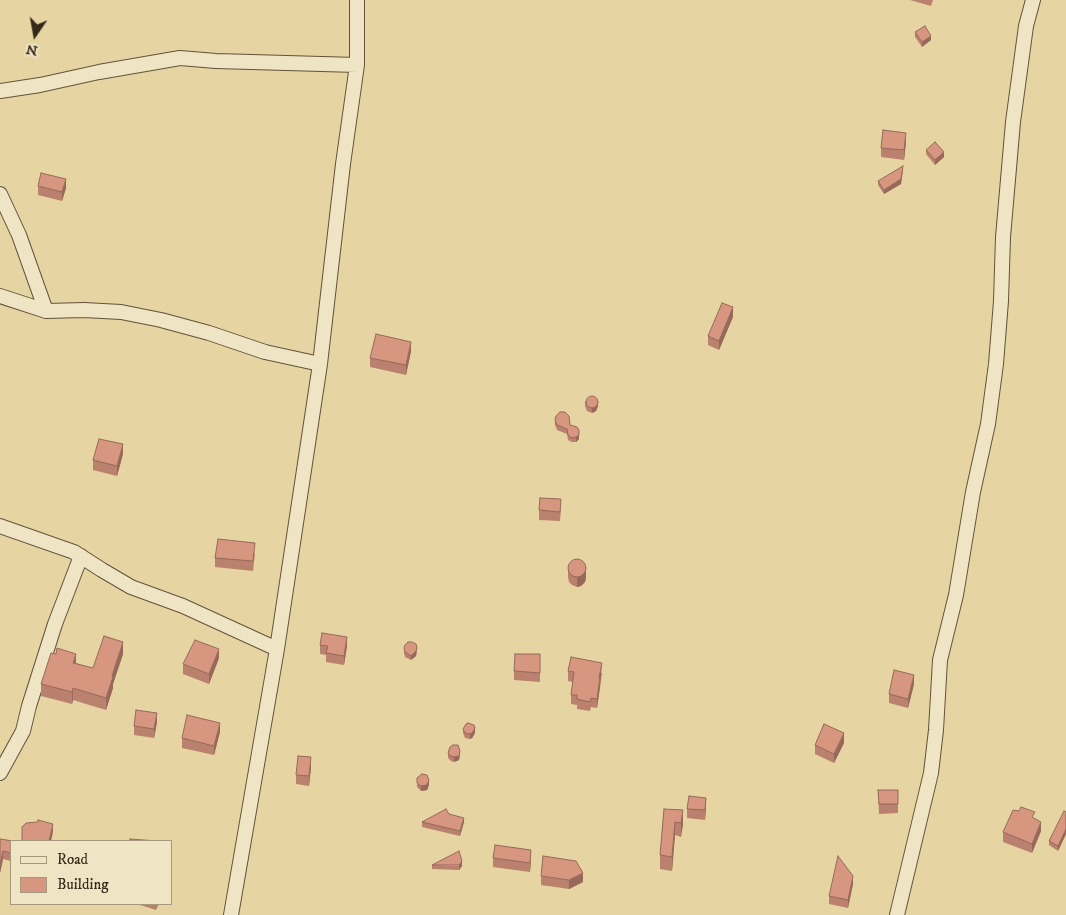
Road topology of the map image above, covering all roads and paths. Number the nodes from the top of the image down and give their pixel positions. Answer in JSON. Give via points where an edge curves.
{"nodes":[{"id":1,"x":357,"y":0,"type":"edge"},
{"id":2,"x":1033,"y":0,"type":"edge"},
{"id":3,"x":357,"y":66,"type":"junction"},
{"id":4,"x":0,"y":91,"type":"edge"},
{"id":5,"x":0,"y":194,"type":"edge"},
{"id":6,"x":0,"y":296,"type":"edge"},
{"id":7,"x":46,"y":311,"type":"junction"},
{"id":8,"x":320,"y":364,"type":"junction"},
{"id":9,"x":0,"y":526,"type":"edge"},
{"id":10,"x":81,"y":556,"type":"junction"},
{"id":11,"x":277,"y":648,"type":"junction"},
{"id":12,"x":0,"y":773,"type":"edge"},
{"id":13,"x":230,"y":915,"type":"edge"},
{"id":14,"x":897,"y":915,"type":"edge"}],
"edges":[{"from":1,"to":3,"type":"street"},
{"from":2,"to":14,"type":"street","via":[[1026,26],[1013,122],[996,364],[988,424],[956,595],[940,660],[932,773]]},
{"from":3,"to":4,"type":"street","via":[[180,58]]},
{"from":3,"to":8,"type":"street"},
{"from":5,"to":7,"type":"street","via":[[19,234]]},
{"from":6,"to":7,"type":"street"},
{"from":7,"to":8,"type":"street","via":[[121,312],[162,320],[265,352]]},
{"from":8,"to":11,"type":"street"},
{"from":9,"to":10,"type":"street"},
{"from":10,"to":11,"type":"street","via":[[131,587],[183,606]]},
{"from":10,"to":12,"type":"street","via":[[55,624],[23,731]]},
{"from":11,"to":13,"type":"street"}]}
